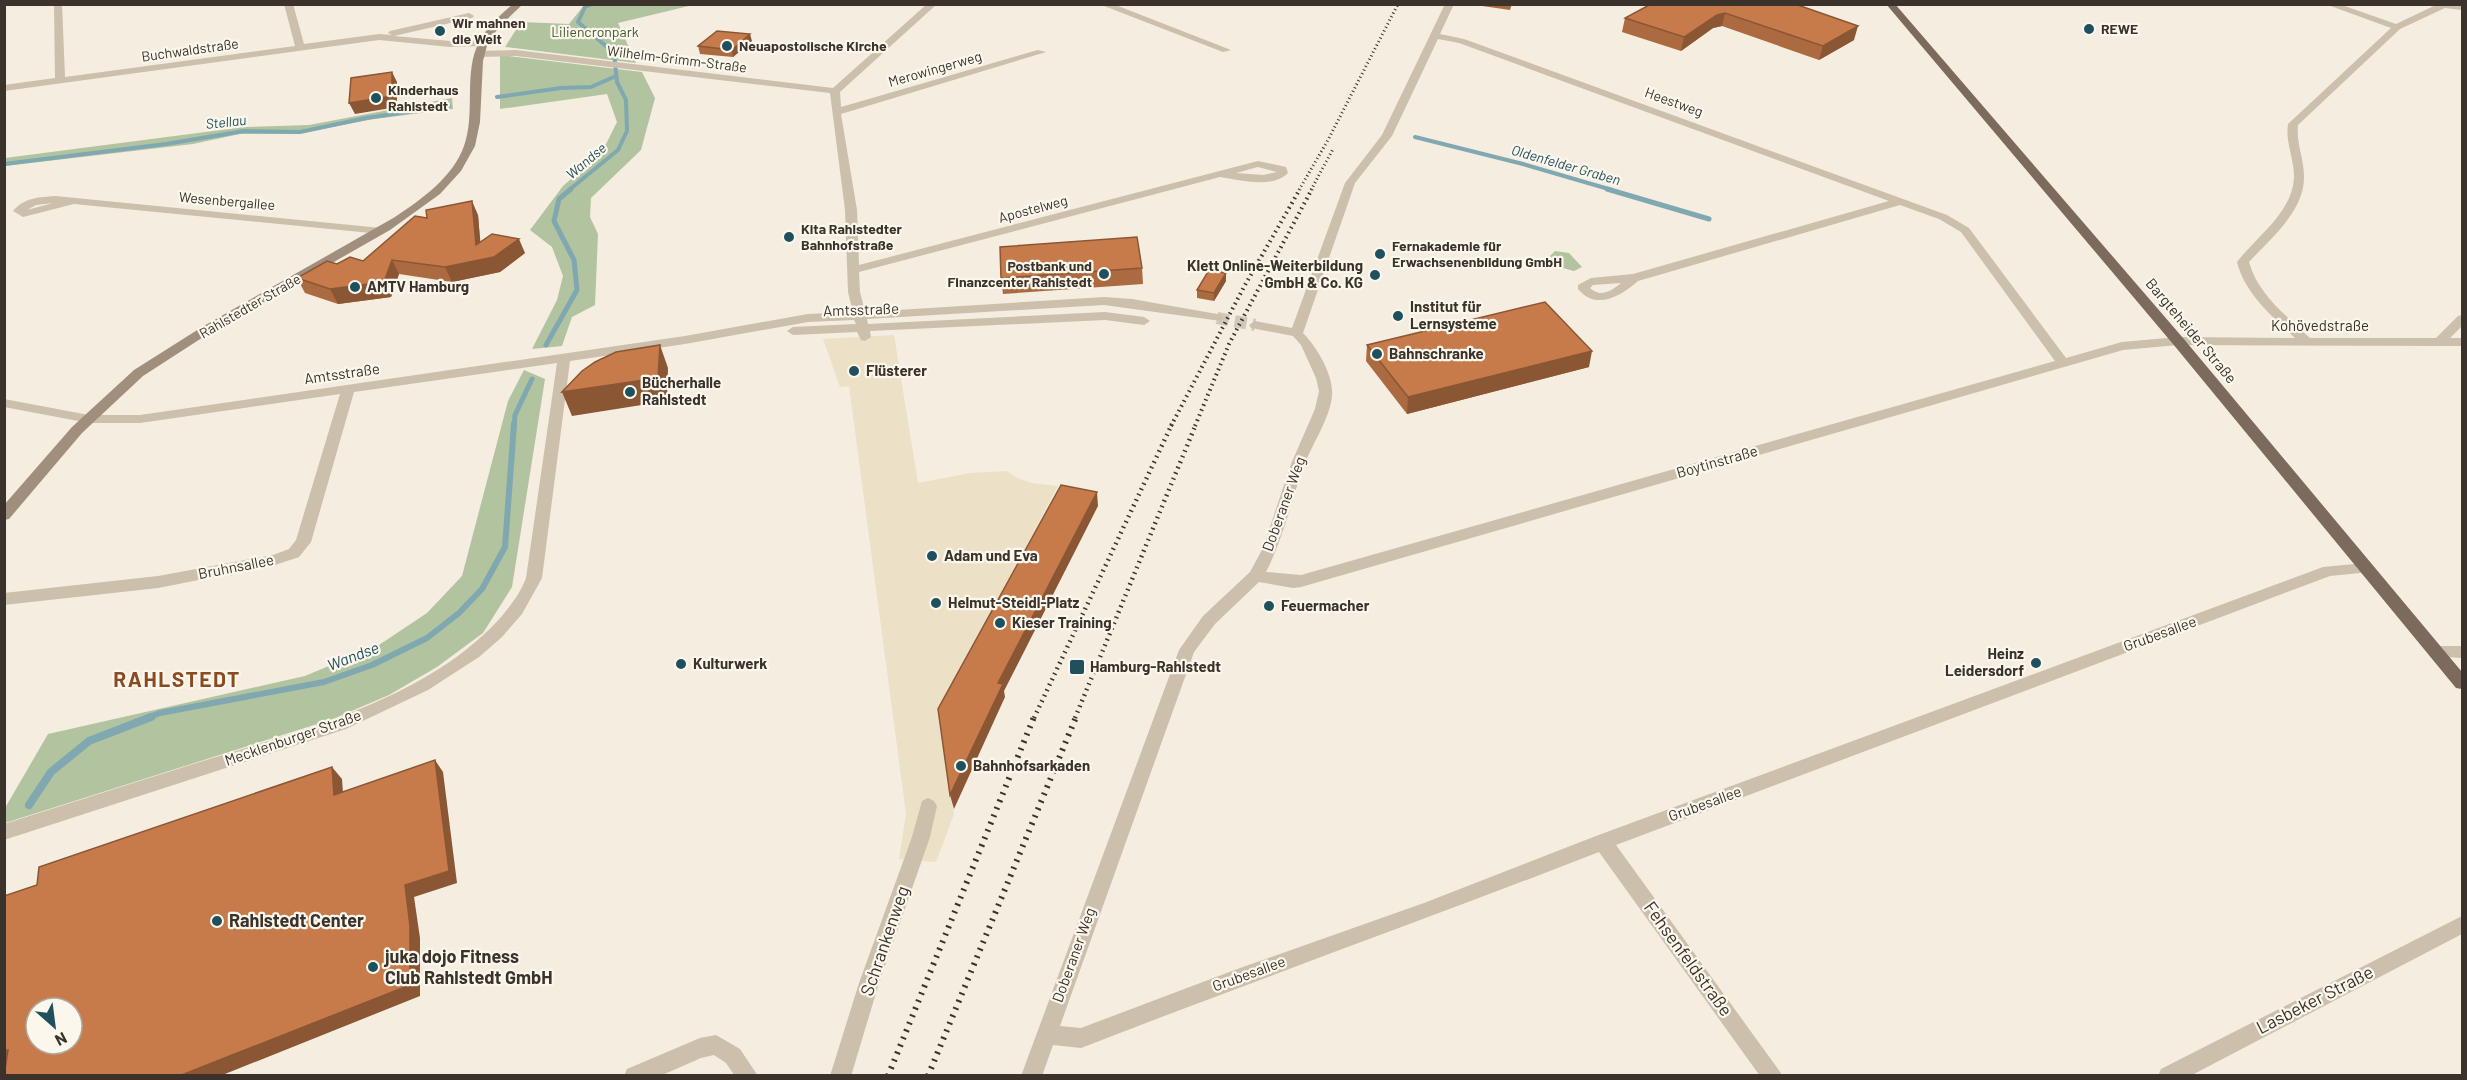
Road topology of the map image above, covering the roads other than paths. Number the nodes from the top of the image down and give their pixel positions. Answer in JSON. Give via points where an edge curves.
{"nodes":[{"id":1,"x":58,"y":4,"type":"edge"},
{"id":2,"x":288,"y":4,"type":"edge"},
{"id":3,"x":519,"y":4,"type":"edge"},
{"id":4,"x":933,"y":4,"type":"edge"},
{"id":5,"x":1103,"y":4,"type":"edge"},
{"id":6,"x":1450,"y":4,"type":"edge"},
{"id":7,"x":1890,"y":4,"type":"edge"},
{"id":8,"x":2329,"y":4,"type":"edge"},
{"id":9,"x":2462,"y":6,"type":"edge"},
{"id":10,"x":469,"y":16,"type":"dead end"},
{"id":11,"x":2397,"y":27,"type":"junction"},
{"id":12,"x":1437,"y":36,"type":"junction"},
{"id":13,"x":379,"y":37,"type":"junction"},
{"id":14,"x":483,"y":43,"type":"junction"},
{"id":15,"x":301,"y":49,"type":"junction"},
{"id":16,"x":1226,"y":50,"type":"dead end"},
{"id":17,"x":1041,"y":52,"type":"dead end"},
{"id":18,"x":479,"y":54,"type":"junction"},
{"id":19,"x":60,"y":81,"type":"junction"},
{"id":20,"x":4,"y":88,"type":"edge"},
{"id":21,"x":835,"y":91,"type":"junction"},
{"id":22,"x":836,"y":112,"type":"junction"},
{"id":23,"x":1221,"y":174,"type":"dead end"},
{"id":24,"x":1900,"y":201,"type":"junction"},
{"id":25,"x":70,"y":202,"type":"dead end"},
{"id":26,"x":381,"y":231,"type":"junction"},
{"id":27,"x":853,"y":270,"type":"junction"},
{"id":28,"x":1634,"y":278,"type":"dead end"},
{"id":29,"x":981,"y":316,"type":"junction"},
{"id":30,"x":1217,"y":318,"type":"tunnel mouth"},
{"id":31,"x":2463,"y":319,"type":"edge"},
{"id":32,"x":1144,"y":321,"type":"dead end"},
{"id":33,"x":1256,"y":325,"type":"tunnel mouth"},
{"id":34,"x":862,"y":326,"type":"junction"},
{"id":35,"x":1297,"y":333,"type":"junction"},
{"id":36,"x":2178,"y":341,"type":"junction"},
{"id":37,"x":2307,"y":342,"type":"junction"},
{"id":38,"x":2439,"y":342,"type":"junction"},
{"id":39,"x":2463,"y":342,"type":"edge"},
{"id":40,"x":564,"y":358,"type":"junction"},
{"id":41,"x":2063,"y":363,"type":"junction"},
{"id":42,"x":348,"y":390,"type":"junction"},
{"id":43,"x":4,"y":403,"type":"edge"},
{"id":44,"x":89,"y":419,"type":"junction"},
{"id":45,"x":4,"y":515,"type":"edge"},
{"id":46,"x":2365,"y":568,"type":"junction"},
{"id":47,"x":1256,"y":576,"type":"junction"},
{"id":48,"x":4,"y":598,"type":"edge"},
{"id":49,"x":2437,"y":652,"type":"junction"},
{"id":50,"x":2463,"y":652,"type":"edge"},
{"id":51,"x":2463,"y":683,"type":"edge"},
{"id":52,"x":928,"y":806,"type":"dead end"},
{"id":53,"x":4,"y":832,"type":"edge"},
{"id":54,"x":1603,"y":842,"type":"junction"},
{"id":55,"x":2463,"y":925,"type":"edge"},
{"id":56,"x":1045,"y":1034,"type":"junction"},
{"id":57,"x":634,"y":1076,"type":"edge"},
{"id":58,"x":748,"y":1076,"type":"edge"},
{"id":59,"x":840,"y":1076,"type":"edge"},
{"id":60,"x":1031,"y":1076,"type":"edge"},
{"id":61,"x":1773,"y":1076,"type":"edge"},
{"id":62,"x":2168,"y":1076,"type":"edge"}],
"edges":[{"from":1,"to":19,"type":"street"},
{"from":2,"to":15,"type":"street"},
{"from":3,"to":14,"type":"main road","name":"Rahlstedter Straße"},
{"from":4,"to":21,"type":"street"},
{"from":5,"to":16,"type":"street"},
{"from":6,"to":12,"type":"street"},
{"from":7,"to":36,"type":"main road","name":"Bargteheider Straße"},
{"from":8,"to":11,"type":"street"},
{"from":9,"to":11,"type":"street","via":[[2444,5]]},
{"from":10,"to":13,"type":"street","name":"Buchwaldstraße"},
{"from":11,"to":37,"type":"street","via":[[2293,124],[2290,136],[2299,177],[2296,199],[2243,262],[2251,285]]},
{"from":12,"to":24,"type":"street","name":"Heestweg","via":[[1461,41]]},
{"from":12,"to":35,"type":"street","via":[[1387,136],[1350,183]]},
{"from":13,"to":14,"type":"street","name":"Buchwaldstraße"},
{"from":13,"to":15,"type":"street","name":"Buchwaldstraße"},
{"from":14,"to":18,"type":"main road","name":"Rahlstedter Straße"},
{"from":15,"to":19,"type":"street","name":"Buchwaldstraße"},
{"from":17,"to":22,"type":"street","name":"Merowingerweg"},
{"from":18,"to":21,"type":"street","name":"Wilhelm-Grimm-Straße","via":[[516,53]]},
{"from":18,"to":26,"type":"main road","name":"Rahlstedter Straße","via":[[474,131],[466,156],[434,195]]},
{"from":19,"to":20,"type":"street","name":"Buchwaldstraße"},
{"from":21,"to":22,"type":"street"},
{"from":22,"to":27,"type":"street","via":[[851,210]]},
{"from":23,"to":27,"type":"street","name":"Apostelweg"},
{"from":24,"to":28,"type":"street"},
{"from":24,"to":41,"type":"street","name":"Heestweg","via":[[1965,230]]},
{"from":25,"to":26,"type":"street","name":"Wesenbergallee"},
{"from":26,"to":44,"type":"main road","name":"Rahlstedter Straße","via":[[162,357],[123,385]]},
{"from":27,"to":34,"type":"street"},
{"from":29,"to":30,"type":"street","name":"Amtsstraße","via":[[1035,306],[1118,302]]},
{"from":29,"to":32,"type":"street","via":[[1105,316]]},
{"from":29,"to":34,"type":"street","name":"Amtsstraße"},
{"from":29,"to":34,"type":"street","name":"Amtsstraße","via":[[966,324]]},
{"from":31,"to":38,"type":"street"},
{"from":33,"to":35,"type":"street"},
{"from":34,"to":40,"type":"street","name":"Amtsstraße","via":[[685,340]]},
{"from":35,"to":47,"type":"street","name":"Doberaner Weg","via":[[1321,372],[1325,397],[1271,548]]},
{"from":36,"to":37,"type":"street","name":"Kohövedstraße"},
{"from":36,"to":41,"type":"street","name":"Boytinstraße","via":[[2122,346]]},
{"from":36,"to":46,"type":"main road","name":"Bargteheider Straße"},
{"from":37,"to":38,"type":"street","name":"Kohövedstraße"},
{"from":38,"to":39,"type":"street","name":"Kohövedstraße"},
{"from":40,"to":42,"type":"street","name":"Amtsstraße"},
{"from":40,"to":53,"type":"street","name":"Mecklenburger Straße","via":[[533,582],[513,615],[489,640],[442,674],[340,724]]},
{"from":41,"to":47,"type":"street","name":"Boytinstraße","via":[[1300,581]]},
{"from":42,"to":44,"type":"street","name":"Amtsstraße","via":[[150,418]]},
{"from":42,"to":48,"type":"street","name":"Bruhnsallee","via":[[303,542],[294,553],[158,582]]},
{"from":43,"to":44,"type":"street","name":"Amtsstraße"},
{"from":44,"to":45,"type":"main road","name":"Rahlstedter Straße"},
{"from":46,"to":49,"type":"main road","name":"Bargteheider Straße"},
{"from":46,"to":54,"type":"street","name":"Grubesallee","via":[[2328,571]]},
{"from":47,"to":56,"type":"street","name":"Doberaner Weg","via":[[1209,620],[1187,650]]},
{"from":49,"to":50,"type":"street"},
{"from":49,"to":51,"type":"main road","name":"Bargteheider Straße"},
{"from":52,"to":59,"type":"street","name":"Schrankenweg"},
{"from":54,"to":56,"type":"street","name":"Grubesallee","via":[[1081,1038]]},
{"from":54,"to":61,"type":"street","name":"Fehsenfeldstraße"},
{"from":55,"to":62,"type":"street","name":"Lasbeker Straße"},
{"from":56,"to":60,"type":"street","name":"Doberaner Weg"},
{"from":57,"to":58,"type":"street","via":[[716,1045],[733,1056]]}]}
